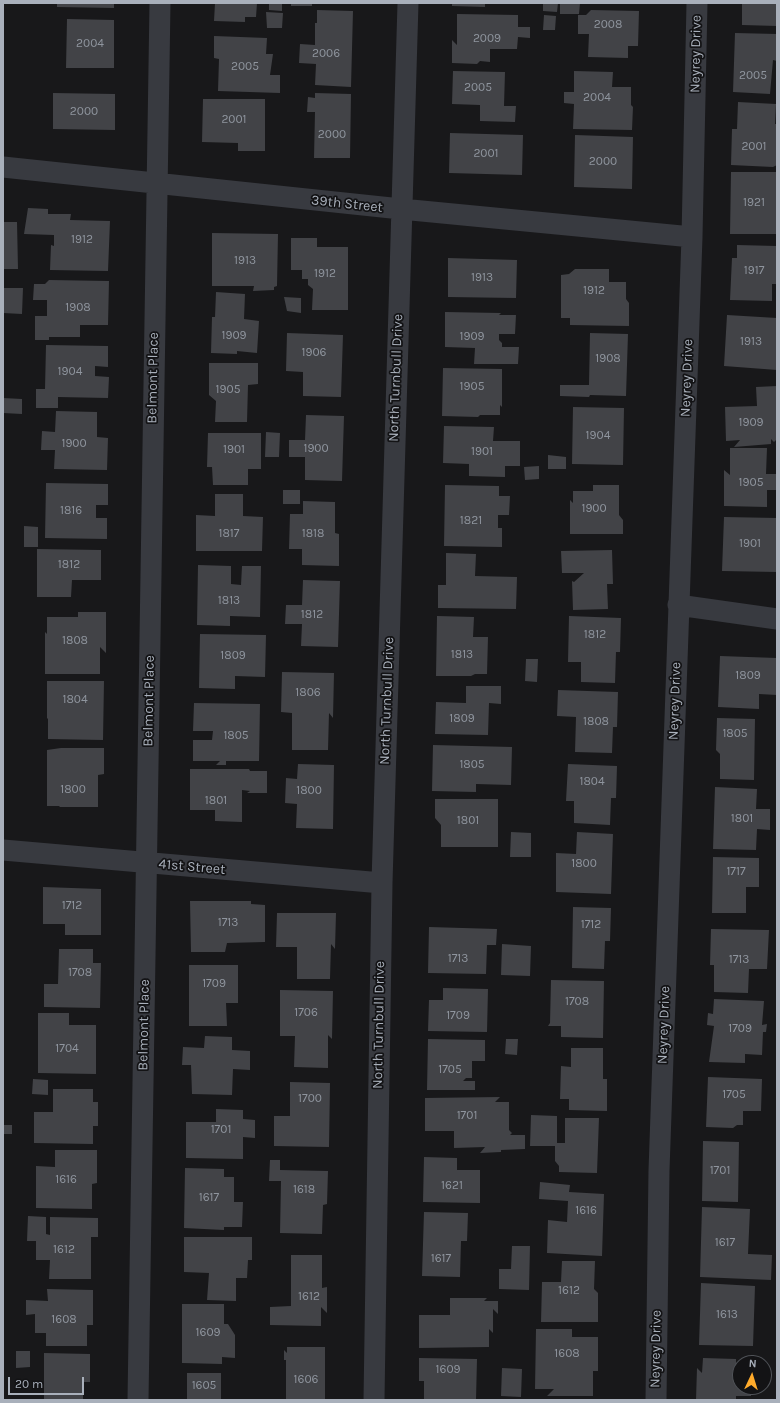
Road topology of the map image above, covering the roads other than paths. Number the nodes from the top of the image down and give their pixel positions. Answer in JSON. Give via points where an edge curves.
{"nodes":[{"id":1,"x":160,"y":3,"type":"edge"},
{"id":2,"x":408,"y":3,"type":"edge"},
{"id":3,"x":697,"y":3,"type":"edge"},
{"id":4,"x":3,"y":167,"type":"edge"},
{"id":5,"x":156,"y":183,"type":"junction"},
{"id":6,"x":401,"y":209,"type":"junction"},
{"id":7,"x":692,"y":237,"type":"junction"},
{"id":8,"x":678,"y":605,"type":"junction"},
{"id":9,"x":777,"y":619,"type":"edge"},
{"id":10,"x":3,"y":850,"type":"edge"},
{"id":11,"x":146,"y":863,"type":"junction"},
{"id":12,"x":382,"y":883,"type":"junction"},
{"id":13,"x":138,"y":1400,"type":"edge"},
{"id":14,"x":374,"y":1400,"type":"edge"},
{"id":15,"x":656,"y":1400,"type":"edge"}],
"edges":[{"from":1,"to":5,"type":"street","name":"Belmont Place"},
{"from":2,"to":6,"type":"street","name":"North Turnbull Drive"},
{"from":3,"to":7,"type":"street","name":"Neyrey Drive"},
{"from":4,"to":5,"type":"street","name":"39th Street"},
{"from":5,"to":6,"type":"street","name":"39th Street"},
{"from":5,"to":11,"type":"street","name":"Belmont Place"},
{"from":6,"to":7,"type":"street","name":"39th Street"},
{"from":6,"to":12,"type":"street","name":"North Turnbull Drive"},
{"from":7,"to":8,"type":"street","name":"Neyrey Drive"},
{"from":8,"to":9,"type":"street"},
{"from":8,"to":15,"type":"street","name":"Neyrey Drive","via":[[659,1170]]},
{"from":10,"to":11,"type":"street","name":"41st Street"},
{"from":11,"to":12,"type":"street","name":"41st Street"},
{"from":11,"to":13,"type":"street","name":"Belmont Place"},
{"from":12,"to":14,"type":"street","name":"North Turnbull Drive"}]}
